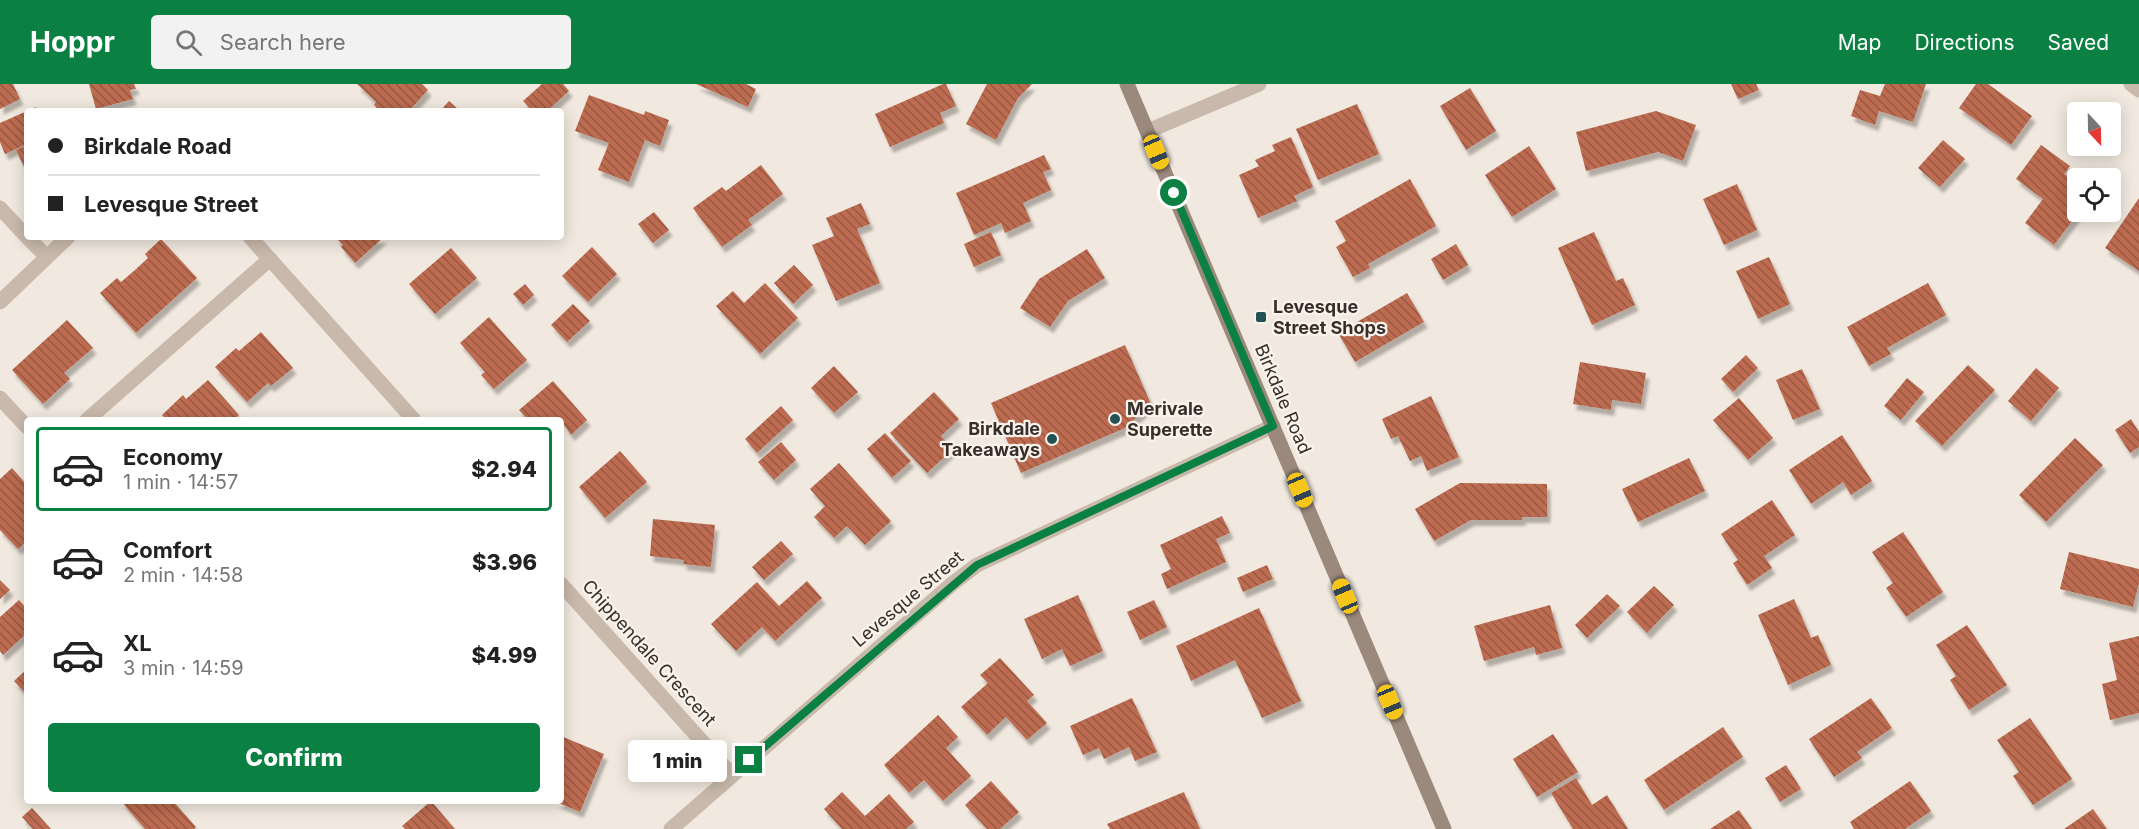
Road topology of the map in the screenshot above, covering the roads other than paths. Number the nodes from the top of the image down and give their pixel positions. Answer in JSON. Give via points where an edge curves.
{"nodes":[{"id":1,"x":1127,"y":84,"type":"edge"},
{"id":2,"x":1259,"y":84,"type":"edge"},
{"id":3,"x":2131,"y":84,"type":"edge"},
{"id":4,"x":2139,"y":90,"type":"edge"},
{"id":5,"x":1148,"y":131,"type":"junction"},
{"id":6,"x":0,"y":208,"type":"edge"},
{"id":7,"x":24,"y":234,"type":"edge"},
{"id":8,"x":30,"y":240,"type":"edge"},
{"id":9,"x":65,"y":240,"type":"edge"},
{"id":10,"x":253,"y":240,"type":"edge"},
{"id":11,"x":46,"y":257,"type":"junction"},
{"id":12,"x":270,"y":260,"type":"junction"},
{"id":13,"x":0,"y":302,"type":"edge"},
{"id":14,"x":0,"y":398,"type":"edge"},
{"id":15,"x":90,"y":417,"type":"edge"},
{"id":16,"x":411,"y":417,"type":"edge"},
{"id":17,"x":24,"y":424,"type":"edge"},
{"id":18,"x":1273,"y":426,"type":"junction"},
{"id":19,"x":564,"y":587,"type":"edge"},
{"id":20,"x":732,"y":775,"type":"junction"},
{"id":21,"x":671,"y":829,"type":"edge"},
{"id":22,"x":1444,"y":829,"type":"edge"}],
"edges":[{"from":1,"to":5,"type":"main road","name":"Birkdale Road"},
{"from":2,"to":5,"type":"street"},
{"from":3,"to":4,"type":"street"},
{"from":5,"to":18,"type":"main road","name":"Birkdale Road"},
{"from":6,"to":7,"type":"street"},
{"from":8,"to":11,"type":"street"},
{"from":9,"to":11,"type":"street"},
{"from":10,"to":12,"type":"street"},
{"from":11,"to":13,"type":"street"},
{"from":12,"to":15,"type":"street"},
{"from":12,"to":16,"type":"street"},
{"from":14,"to":17,"type":"street"},
{"from":18,"to":20,"type":"street","name":"Levesque Street","via":[[977,565]]},
{"from":18,"to":22,"type":"main road","name":"Birkdale Road"},
{"from":19,"to":20,"type":"street","name":"Chippendale Crescent"},
{"from":20,"to":21,"type":"street","name":"Levesque Street"}]}
